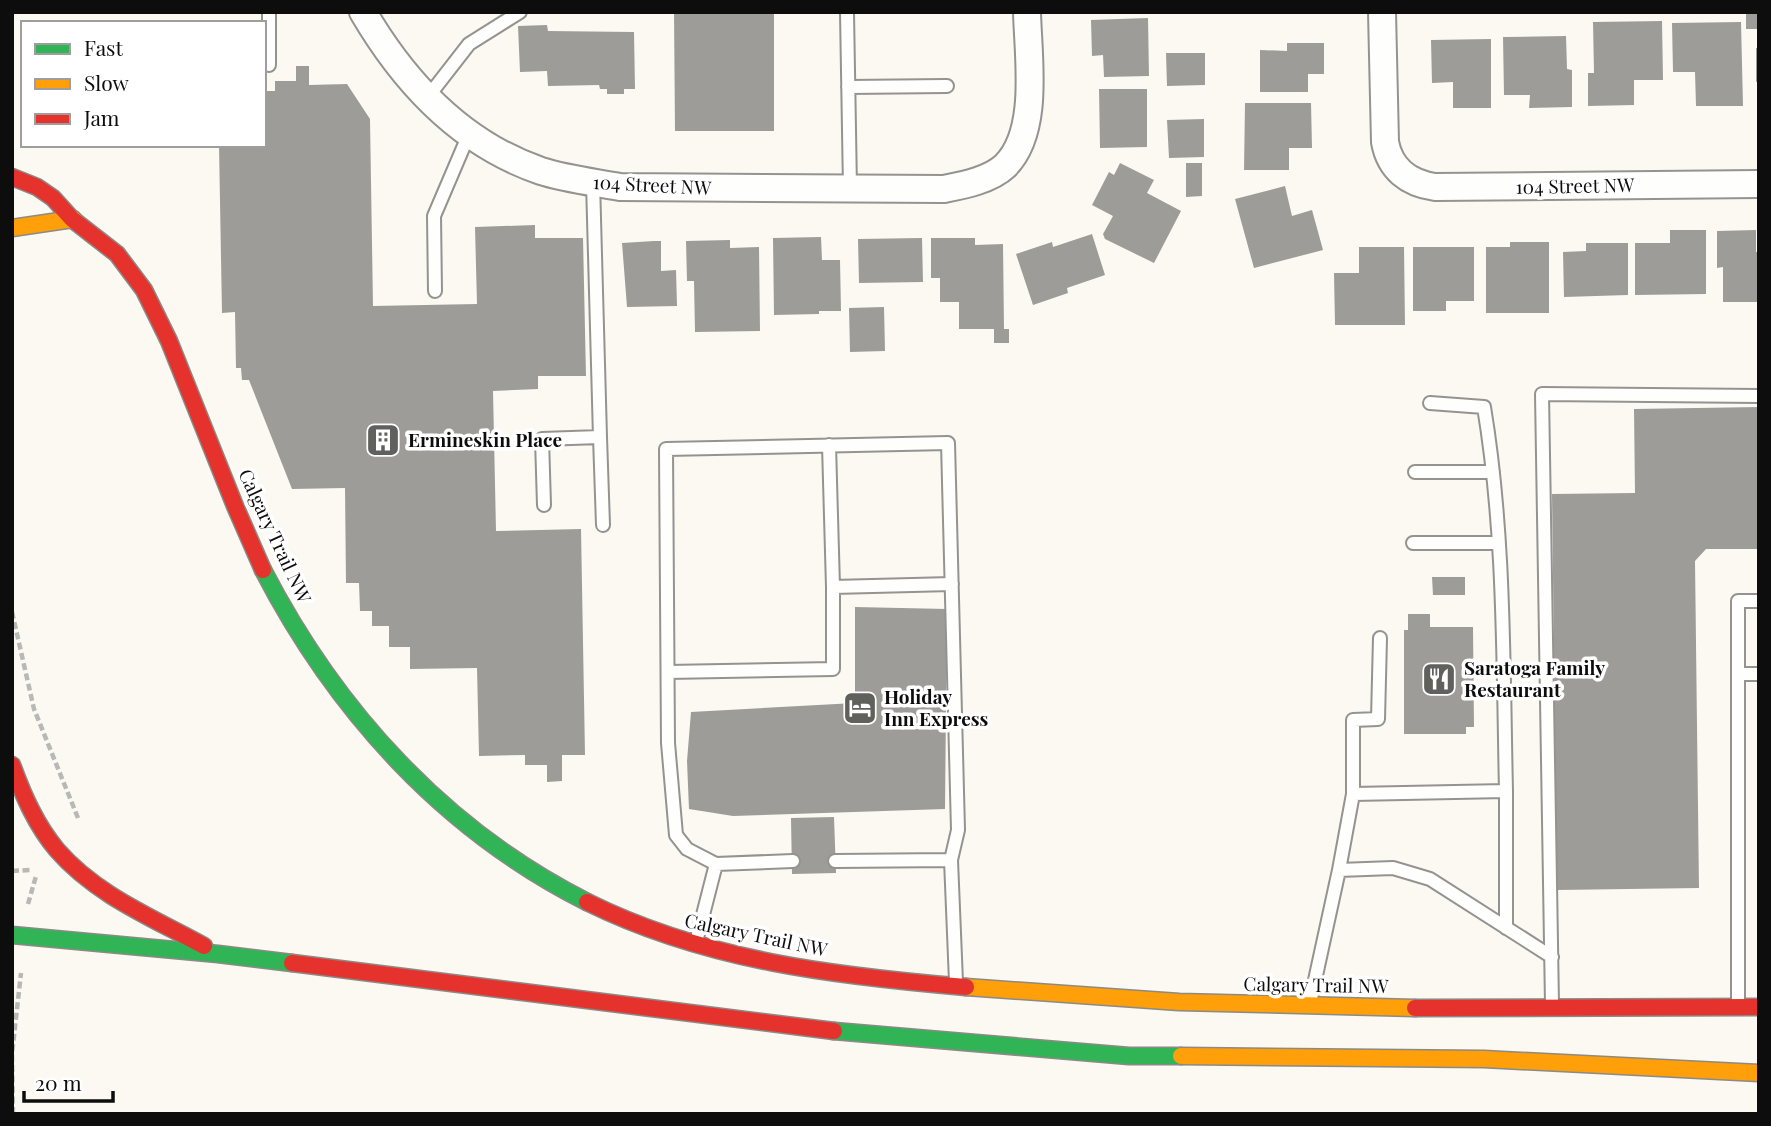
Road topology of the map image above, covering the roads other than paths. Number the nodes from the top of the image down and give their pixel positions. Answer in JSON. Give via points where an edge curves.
{"nodes":[{"id":1,"x":269,"y":12,"type":"edge"},
{"id":2,"x":363,"y":12,"type":"edge"},
{"id":3,"x":520,"y":12,"type":"edge"},
{"id":4,"x":847,"y":12,"type":"edge"},
{"id":5,"x":1027,"y":12,"type":"edge"},
{"id":6,"x":1382,"y":12,"type":"edge"},
{"id":7,"x":269,"y":65,"type":"dead end"},
{"id":8,"x":947,"y":86,"type":"dead end"},
{"id":9,"x":848,"y":87,"type":"junction"},
{"id":10,"x":427,"y":98,"type":"junction"},
{"id":11,"x":469,"y":134,"type":"junction"},
{"id":12,"x":12,"y":177,"type":"edge"},
{"id":13,"x":593,"y":182,"type":"junction"},
{"id":14,"x":1759,"y":184,"type":"edge"},
{"id":15,"x":850,"y":189,"type":"junction"},
{"id":16,"x":73,"y":219,"type":"junction"},
{"id":17,"x":12,"y":228,"type":"edge"},
{"id":18,"x":435,"y":291,"type":"dead end"},
{"id":19,"x":1759,"y":396,"type":"edge"},
{"id":20,"x":1430,"y":403,"type":"dead end"},
{"id":21,"x":600,"y":437,"type":"junction"},
{"id":22,"x":829,"y":445,"type":"junction"},
{"id":23,"x":1415,"y":472,"type":"dead end"},
{"id":24,"x":1493,"y":472,"type":"junction"},
{"id":25,"x":544,"y":505,"type":"dead end"},
{"id":26,"x":603,"y":525,"type":"dead end"},
{"id":27,"x":1413,"y":543,"type":"dead end"},
{"id":28,"x":1498,"y":543,"type":"junction"},
{"id":29,"x":952,"y":584,"type":"junction"},
{"id":30,"x":833,"y":587,"type":"junction"},
{"id":31,"x":1759,"y":601,"type":"edge"},
{"id":32,"x":1380,"y":638,"type":"dead end"},
{"id":33,"x":668,"y":672,"type":"junction"},
{"id":34,"x":1738,"y":674,"type":"junction"},
{"id":35,"x":1759,"y":674,"type":"edge"},
{"id":36,"x":12,"y":765,"type":"edge"},
{"id":37,"x":1506,"y":791,"type":"junction"},
{"id":38,"x":1353,"y":794,"type":"junction"},
{"id":39,"x":951,"y":860,"type":"junction"},
{"id":40,"x":793,"y":861,"type":"dead end"},
{"id":41,"x":835,"y":861,"type":"dead end"},
{"id":42,"x":716,"y":864,"type":"junction"},
{"id":43,"x":1339,"y":870,"type":"junction"},
{"id":44,"x":1506,"y":928,"type":"junction"},
{"id":45,"x":12,"y":935,"type":"edge"},
{"id":46,"x":694,"y":946,"type":"junction"},
{"id":47,"x":218,"y":954,"type":"junction"},
{"id":48,"x":1552,"y":957,"type":"junction"},
{"id":49,"x":956,"y":986,"type":"junction"},
{"id":50,"x":1309,"y":1007,"type":"junction"},
{"id":51,"x":1738,"y":1007,"type":"junction"},
{"id":52,"x":1759,"y":1007,"type":"edge"},
{"id":53,"x":1552,"y":1008,"type":"junction"},
{"id":54,"x":1759,"y":1073,"type":"edge"}],
"edges":[{"from":1,"to":7,"type":"lane"},
{"from":2,"to":10,"type":"street","name":"104 Street NW","via":[[398,66]]},
{"from":3,"to":10,"type":"lane","via":[[469,44]]},
{"from":4,"to":9,"type":"lane"},
{"from":5,"to":15,"type":"street","name":"104 Street NW","via":[[1026,127],[1019,148],[1004,167],[944,189]]},
{"from":6,"to":14,"type":"street","name":"104 Street NW","via":[[1385,142],[1397,170],[1409,180],[1435,187]]},
{"from":8,"to":9,"type":"lane"},
{"from":9,"to":15,"type":"lane"},
{"from":10,"to":11,"type":"street","name":"104 Street NW"},
{"from":11,"to":13,"type":"street","name":"104 Street NW","via":[[540,170]]},
{"from":11,"to":18,"type":"lane","via":[[434,216]]},
{"from":12,"to":16,"type":"main road","name":"Calgary Trail NW","via":[[37,186]]},
{"from":13,"to":15,"type":"street","name":"104 Street NW","via":[[620,187]]},
{"from":13,"to":21,"type":"lane"},
{"from":16,"to":17,"type":"main road"},
{"from":16,"to":46,"type":"main road","name":"Calgary Trail NW","via":[[100,238],[136,277],[170,344],[265,573],[310,652],[372,736],[443,808],[541,878],[606,912]]},
{"from":19,"to":48,"type":"lane","via":[[1542,394]]},
{"from":20,"to":24,"type":"lane","via":[[1484,407]]},
{"from":21,"to":25,"type":"lane","via":[[542,439]]},
{"from":21,"to":26,"type":"lane"},
{"from":22,"to":29,"type":"lane","via":[[948,443]]},
{"from":22,"to":30,"type":"lane"},
{"from":22,"to":33,"type":"lane","via":[[666,449]]},
{"from":23,"to":24,"type":"lane"},
{"from":24,"to":28,"type":"lane"},
{"from":27,"to":28,"type":"lane"},
{"from":28,"to":37,"type":"lane"},
{"from":29,"to":30,"type":"lane"},
{"from":29,"to":39,"type":"lane","via":[[958,830]]},
{"from":30,"to":33,"type":"lane","via":[[833,669]]},
{"from":31,"to":34,"type":"lane","via":[[1738,601]]},
{"from":32,"to":38,"type":"lane","via":[[1378,719],[1353,720]]},
{"from":33,"to":42,"type":"lane","via":[[676,835],[687,849]]},
{"from":34,"to":35,"type":"lane"},
{"from":34,"to":51,"type":"lane"},
{"from":36,"to":47,"type":"main road","via":[[37,820],[77,870],[102,890]]},
{"from":37,"to":38,"type":"lane"},
{"from":37,"to":44,"type":"lane"},
{"from":38,"to":43,"type":"lane"},
{"from":39,"to":41,"type":"lane"},
{"from":39,"to":49,"type":"lane"},
{"from":40,"to":42,"type":"lane"},
{"from":42,"to":46,"type":"lane"},
{"from":43,"to":44,"type":"lane","via":[[1393,868],[1430,879]]},
{"from":43,"to":50,"type":"lane"},
{"from":44,"to":48,"type":"lane"},
{"from":45,"to":47,"type":"main road"},
{"from":46,"to":49,"type":"main road","name":"Calgary Trail NW","via":[[809,970]]},
{"from":47,"to":54,"type":"main road","via":[[903,1038],[1129,1056],[1484,1059]]},
{"from":48,"to":53,"type":"lane"},
{"from":49,"to":50,"type":"main road","name":"Calgary Trail NW","via":[[1065,996]]},
{"from":50,"to":53,"type":"main road","name":"Calgary Trail NW"},
{"from":51,"to":52,"type":"main road","name":"Calgary Trail NW"},
{"from":51,"to":53,"type":"main road","name":"Calgary Trail NW"}]}
